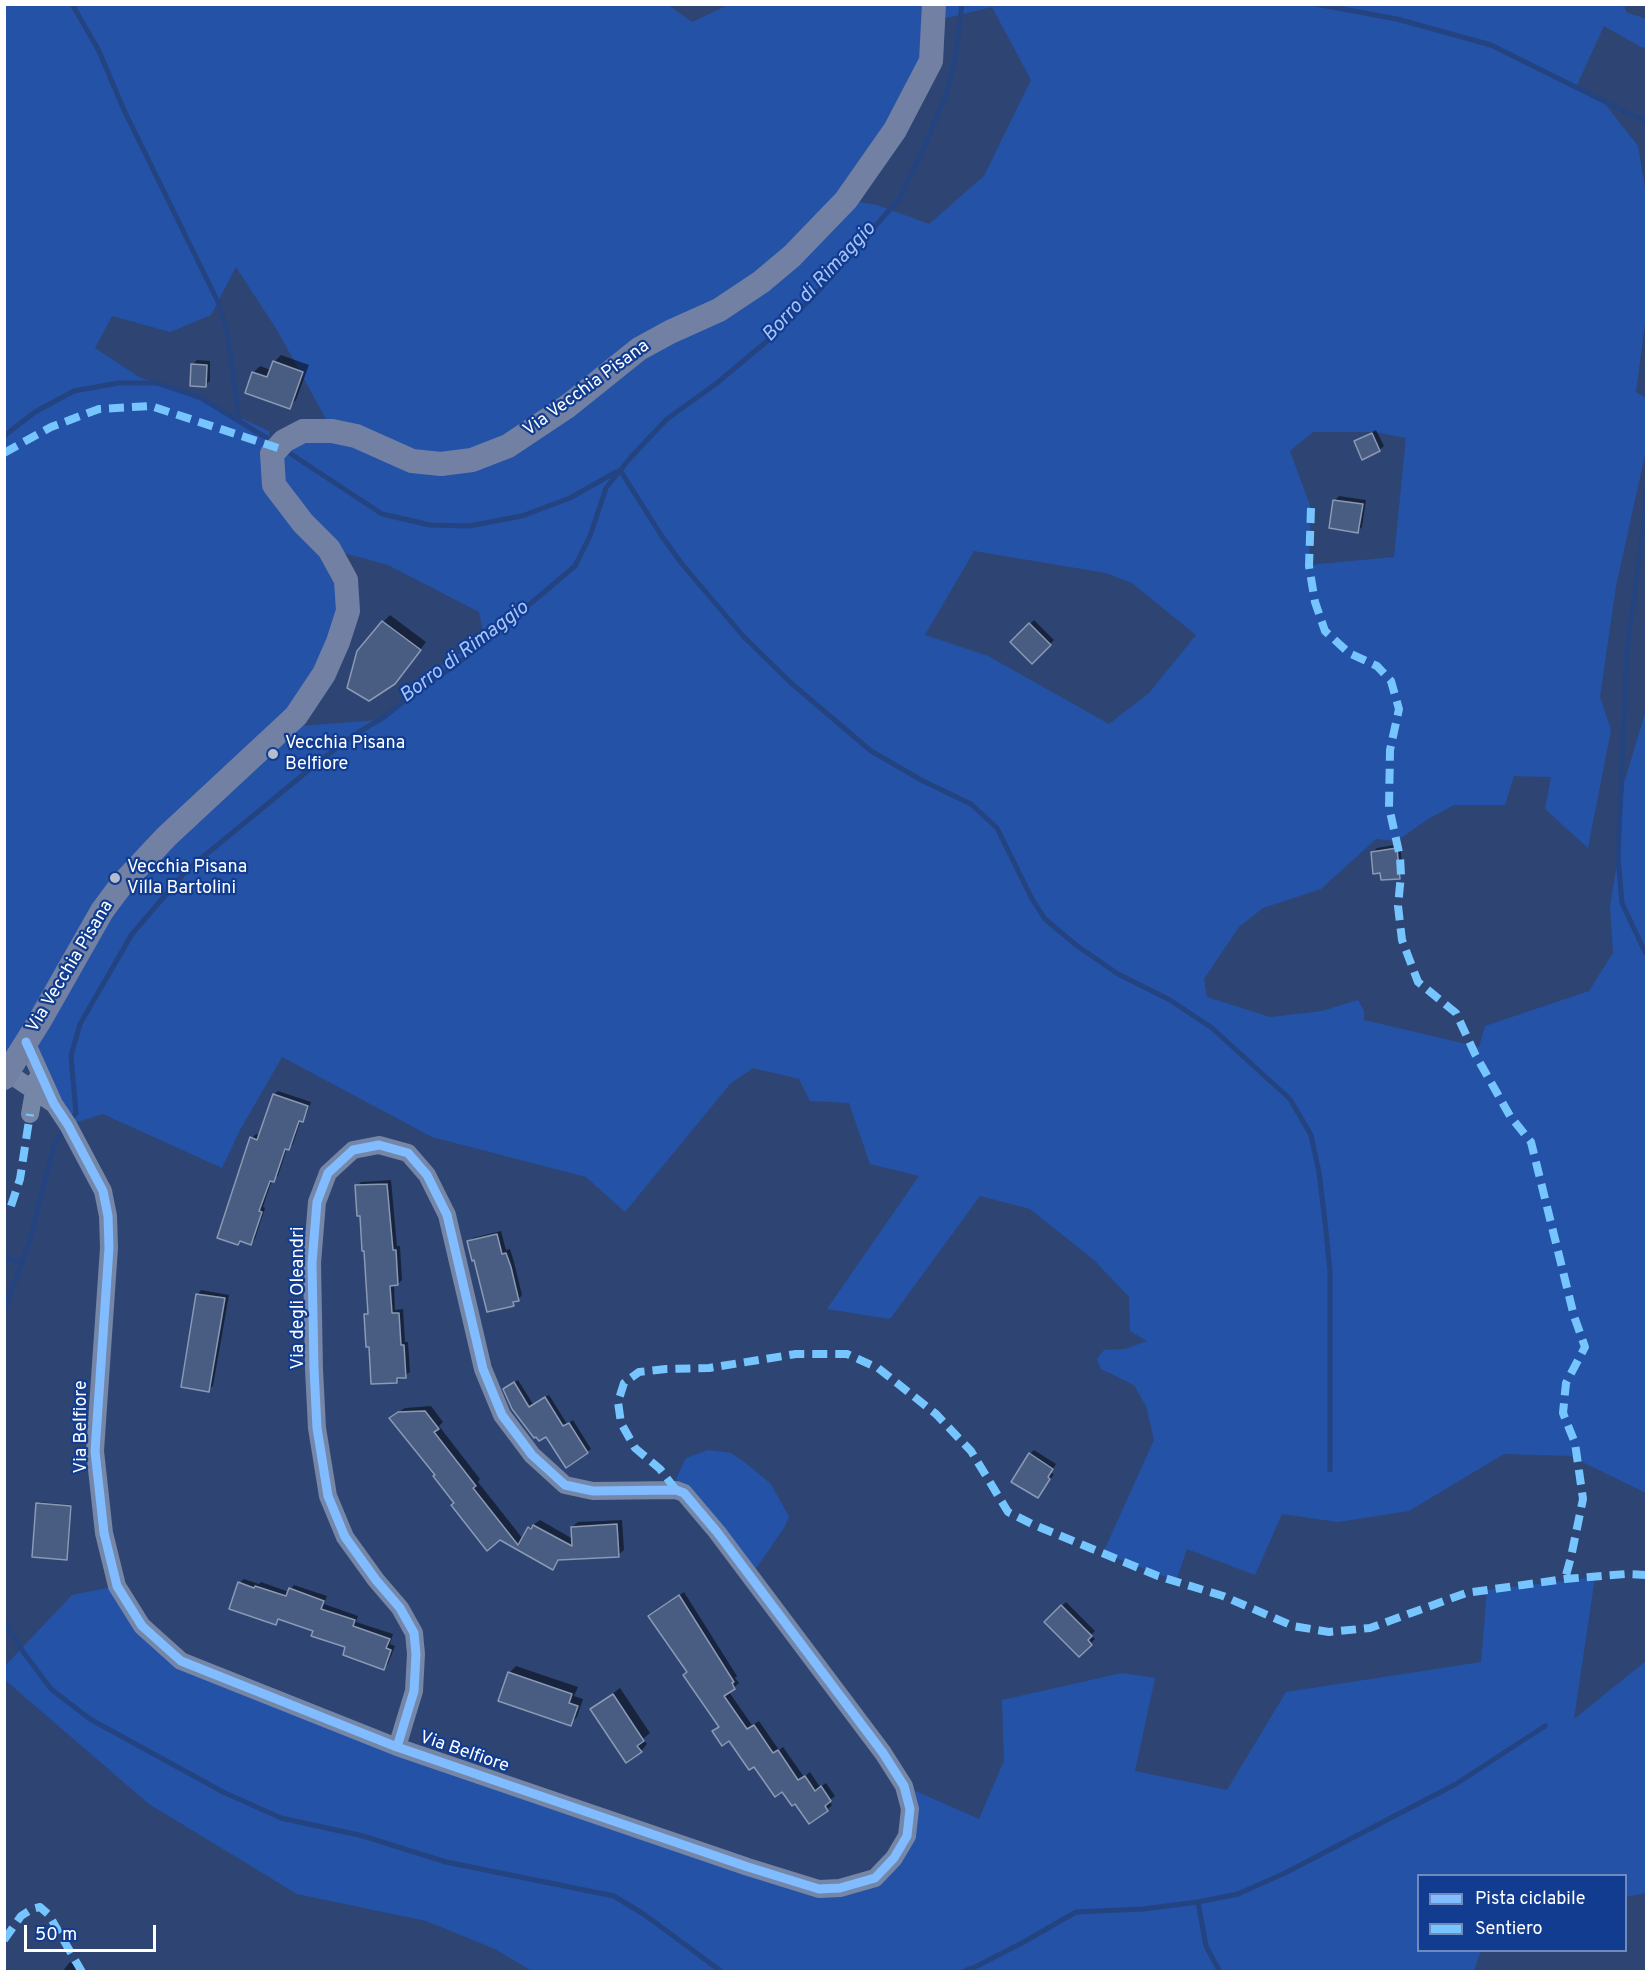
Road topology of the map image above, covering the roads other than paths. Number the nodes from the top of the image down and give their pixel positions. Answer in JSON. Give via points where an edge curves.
{"nodes":[{"id":1,"x":934,"y":4,"type":"edge"},
{"id":2,"x":27,"y":1042,"type":"junction"},
{"id":3,"x":38,"y":1069,"type":"junction"},
{"id":4,"x":6,"y":1076,"type":"edge"},
{"id":5,"x":34,"y":1091,"type":"junction"},
{"id":6,"x":54,"y":1104,"type":"junction"},
{"id":7,"x":30,"y":1114,"type":"dead end"},
{"id":8,"x":696,"y":1505,"type":"joint"},
{"id":9,"x":397,"y":1747,"type":"junction"}],
"edges":[{"from":1,"to":2,"type":"main road","name":"Via Vecchia Pisana","via":[[931,61],[895,130],[846,200],[761,282],[719,310],[639,349],[568,406],[508,446],[472,459],[441,464],[412,461],[356,436],[332,431],[303,431],[284,441],[272,454],[274,485],[329,549],[346,580],[348,610],[338,642],[324,674],[296,716],[166,837],[122,884],[102,911]]},
{"from":2,"to":3,"type":"street","name":"Via Belfiore"},
{"from":2,"to":4,"type":"main road","name":"Via Vecchia Pisana"},
{"from":3,"to":5,"type":"street"},
{"from":3,"to":6,"type":"street","name":"Via Belfiore"},
{"from":4,"to":5,"type":"street","name":"Via Belfiore"},
{"from":5,"to":6,"type":"street","name":"Via Belfiore"},
{"from":5,"to":7,"type":"street"},
{"from":6,"to":9,"type":"street","name":"Via Belfiore","via":[[103,1191],[108,1216],[110,1248],[95,1451],[104,1533],[117,1586],[142,1626],[181,1661]]},
{"from":8,"to":9,"type":"street","name":"Via Belfiore","via":[[904,1786],[910,1809],[907,1836],[875,1878],[840,1888],[819,1889]]},
{"from":8,"to":9,"type":"street","name":"Via degli Oleandri","via":[[676,1490],[593,1491],[565,1485],[532,1455],[502,1415],[483,1369],[447,1215],[427,1175],[408,1153],[380,1145],[353,1150],[328,1173],[317,1202],[312,1263],[317,1428],[328,1496],[345,1537],[400,1608],[414,1633],[414,1691]]}]}
